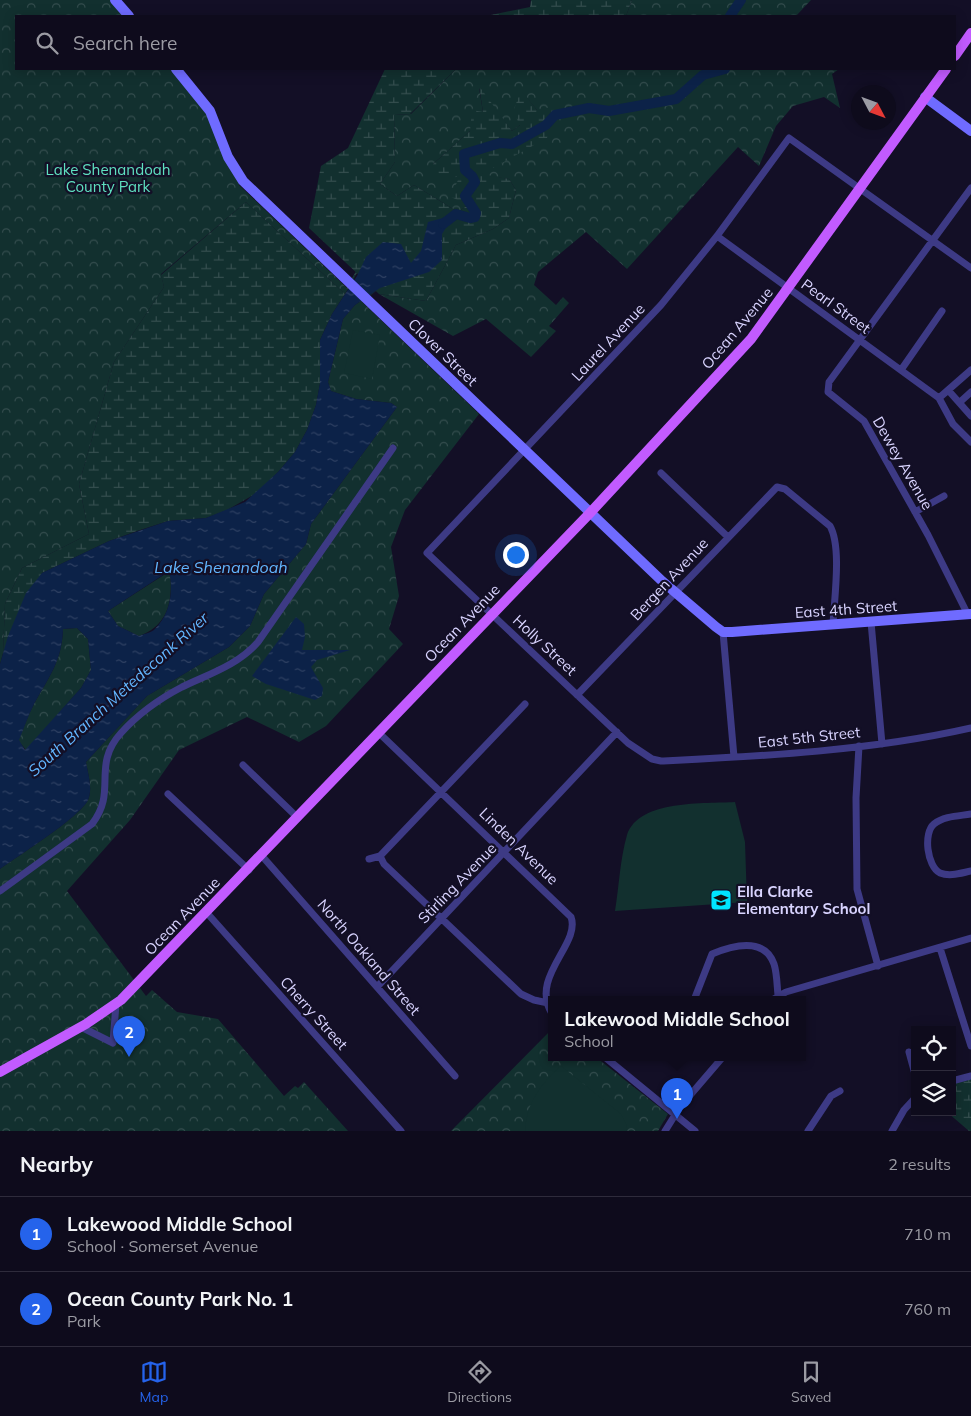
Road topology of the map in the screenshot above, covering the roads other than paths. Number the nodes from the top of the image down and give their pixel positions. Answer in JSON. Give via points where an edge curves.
{"nodes":[{"id":1,"x":115,"y":0,"type":"edge"},
{"id":2,"x":128,"y":15,"type":"edge"},
{"id":3,"x":971,"y":33,"type":"edge"},
{"id":4,"x":956,"y":55,"type":"edge"},
{"id":5,"x":177,"y":70,"type":"edge"},
{"id":6,"x":945,"y":70,"type":"edge"},
{"id":7,"x":925,"y":97,"type":"junction"},
{"id":8,"x":971,"y":131,"type":"edge"},
{"id":9,"x":859,"y":188,"type":"junction"},
{"id":10,"x":971,"y":188,"type":"edge"},
{"id":11,"x":717,"y":236,"type":"junction"},
{"id":12,"x":932,"y":240,"type":"junction"},
{"id":13,"x":971,"y":268,"type":"edge"},
{"id":14,"x":788,"y":288,"type":"junction"},
{"id":15,"x":942,"y":310,"type":"dead end"},
{"id":16,"x":860,"y":341,"type":"junction"},
{"id":17,"x":901,"y":370,"type":"junction"},
{"id":18,"x":971,"y":370,"type":"edge"},
{"id":19,"x":948,"y":390,"type":"junction"},
{"id":20,"x":971,"y":392,"type":"edge"},
{"id":21,"x":939,"y":398,"type":"junction"},
{"id":22,"x":960,"y":402,"type":"junction"},
{"id":23,"x":971,"y":416,"type":"edge"},
{"id":24,"x":971,"y":442,"type":"edge"},
{"id":25,"x":393,"y":448,"type":"dead end"},
{"id":26,"x":525,"y":451,"type":"junction"},
{"id":27,"x":661,"y":473,"type":"dead end"},
{"id":28,"x":944,"y":496,"type":"dead end"},
{"id":29,"x":590,"y":512,"type":"junction"},
{"id":30,"x":915,"y":512,"type":"junction"},
{"id":31,"x":728,"y":537,"type":"junction"},
{"id":32,"x":429,"y":550,"type":"joint"},
{"id":33,"x":676,"y":593,"type":"junction"},
{"id":34,"x":491,"y":614,"type":"junction"},
{"id":35,"x":969,"y":615,"type":"edge"},
{"id":36,"x":871,"y":622,"type":"junction"},
{"id":37,"x":833,"y":625,"type":"junction"},
{"id":38,"x":723,"y":632,"type":"junction"},
{"id":39,"x":577,"y":695,"type":"junction"},
{"id":40,"x":525,"y":704,"type":"dead end"},
{"id":41,"x":971,"y":728,"type":"edge"},
{"id":42,"x":617,"y":732,"type":"junction"},
{"id":43,"x":379,"y":733,"type":"junction"},
{"id":44,"x":882,"y":744,"type":"junction"},
{"id":45,"x":859,"y":746,"type":"junction"},
{"id":46,"x":648,"y":757,"type":"joint"},
{"id":47,"x":734,"y":757,"type":"junction"},
{"id":48,"x":244,"y":765,"type":"dead end"},
{"id":49,"x":442,"y":792,"type":"junction"},
{"id":50,"x":168,"y":794,"type":"dead end"},
{"id":51,"x":971,"y":814,"type":"edge"},
{"id":52,"x":298,"y":818,"type":"junction"},
{"id":53,"x":506,"y":852,"type":"junction"},
{"id":54,"x":262,"y":856,"type":"junction"},
{"id":55,"x":380,"y":856,"type":"junction"},
{"id":56,"x":369,"y":859,"type":"dead end"},
{"id":57,"x":248,"y":870,"type":"junction"},
{"id":58,"x":971,"y":871,"type":"edge"},
{"id":59,"x":0,"y":891,"type":"edge"},
{"id":60,"x":207,"y":913,"type":"junction"},
{"id":61,"x":442,"y":918,"type":"junction"},
{"id":62,"x":971,"y":938,"type":"edge"},
{"id":63,"x":940,"y":948,"type":"junction"},
{"id":64,"x":878,"y":966,"type":"junction"},
{"id":65,"x":377,"y":987,"type":"junction"},
{"id":66,"x":696,"y":996,"type":"edge"},
{"id":67,"x":775,"y":996,"type":"edge"},
{"id":68,"x":781,"y":996,"type":"edge"},
{"id":69,"x":548,"y":1003,"type":"joint"},
{"id":70,"x":116,"y":1004,"type":"junction"},
{"id":71,"x":81,"y":1027,"type":"junction"},
{"id":72,"x":971,"y":1046,"type":"edge"},
{"id":73,"x":909,"y":1052,"type":"dead end"},
{"id":74,"x":610,"y":1061,"type":"edge"},
{"id":75,"x":718,"y":1061,"type":"edge"},
{"id":76,"x":914,"y":1071,"type":"edge"},
{"id":77,"x":0,"y":1072,"type":"edge"},
{"id":78,"x":455,"y":1076,"type":"dead end"},
{"id":79,"x":971,"y":1076,"type":"edge"},
{"id":80,"x":956,"y":1081,"type":"edge"},
{"id":81,"x":840,"y":1091,"type":"dead end"},
{"id":82,"x":911,"y":1102,"type":"edge"},
{"id":83,"x":675,"y":1114,"type":"junction"},
{"id":84,"x":401,"y":1131,"type":"edge"},
{"id":85,"x":665,"y":1131,"type":"edge"},
{"id":86,"x":696,"y":1131,"type":"edge"},
{"id":87,"x":808,"y":1131,"type":"edge"},
{"id":88,"x":892,"y":1131,"type":"edge"}],
"edges":[{"from":1,"to":2,"type":"street"},
{"from":3,"to":4,"type":"main road"},
{"from":5,"to":26,"type":"street","name":"Clover Street","via":[[210,111],[228,157],[243,181]]},
{"from":6,"to":7,"type":"main road","name":"Ocean Avenue"},
{"from":7,"to":8,"type":"street"},
{"from":7,"to":9,"type":"main road","name":"Ocean Avenue"},
{"from":9,"to":11,"type":"street","name":"Laurel Avenue","via":[[788,138]]},
{"from":9,"to":12,"type":"street"},
{"from":9,"to":14,"type":"main road","name":"Ocean Avenue"},
{"from":10,"to":12,"type":"street"},
{"from":11,"to":14,"type":"street","name":"Pearl Street"},
{"from":11,"to":26,"type":"street","name":"Laurel Avenue","via":[[661,305]]},
{"from":12,"to":13,"type":"street"},
{"from":12,"to":16,"type":"street"},
{"from":14,"to":16,"type":"street","name":"Pearl Street"},
{"from":14,"to":29,"type":"main road","name":"Ocean Avenue","via":[[751,339]]},
{"from":15,"to":17,"type":"street"},
{"from":16,"to":17,"type":"street","name":"Pearl Street"},
{"from":16,"to":30,"type":"street","name":"Dewey Avenue","via":[[829,382],[827,390],[864,421]]},
{"from":17,"to":21,"type":"street","name":"Pearl Street"},
{"from":18,"to":19,"type":"street"},
{"from":19,"to":21,"type":"street"},
{"from":19,"to":22,"type":"street"},
{"from":20,"to":22,"type":"street"},
{"from":21,"to":24,"type":"street","via":[[953,424]]},
{"from":22,"to":23,"type":"street"},
{"from":25,"to":59,"type":"street","via":[[254,646],[240,658],[156,701],[138,715],[120,734],[106,758],[106,799],[100,814],[52,855]]},
{"from":26,"to":29,"type":"street","name":"Clover Street"},
{"from":26,"to":32,"type":"street","name":"Laurel Avenue"},
{"from":27,"to":31,"type":"street"},
{"from":28,"to":30,"type":"street"},
{"from":29,"to":33,"type":"street","name":"Clover Street"},
{"from":29,"to":34,"type":"main road","name":"Ocean Avenue"},
{"from":30,"to":35,"type":"street","name":"Dewey Avenue"},
{"from":31,"to":33,"type":"street","name":"Bergen Avenue"},
{"from":31,"to":37,"type":"street","name":"Bergen Avenue","via":[[777,487],[782,487],[830,526],[834,533],[835,553]]},
{"from":32,"to":34,"type":"street","name":"Holly Street","via":[[427,553]]},
{"from":33,"to":38,"type":"street","name":"Clover Street"},
{"from":33,"to":39,"type":"street","name":"Bergen Avenue"},
{"from":34,"to":39,"type":"street","name":"Holly Street"},
{"from":34,"to":43,"type":"main road","name":"Ocean Avenue"},
{"from":35,"to":36,"type":"street","name":"East 4th Street"},
{"from":36,"to":37,"type":"street","name":"East 4th Street"},
{"from":36,"to":44,"type":"street"},
{"from":37,"to":38,"type":"street","name":"East 4th Street"},
{"from":38,"to":47,"type":"street"},
{"from":39,"to":42,"type":"street","name":"Holly Street"},
{"from":40,"to":49,"type":"street"},
{"from":41,"to":44,"type":"street","name":"East 5th Street"},
{"from":42,"to":46,"type":"street","name":"Holly Street"},
{"from":42,"to":53,"type":"street","name":"Stirling Avenue"},
{"from":43,"to":49,"type":"street","name":"Linden Avenue"},
{"from":43,"to":52,"type":"main road","name":"Ocean Avenue"},
{"from":44,"to":45,"type":"street","name":"East 5th Street"},
{"from":45,"to":47,"type":"street","name":"East 5th Street"},
{"from":45,"to":64,"type":"street","via":[[857,889]]},
{"from":46,"to":47,"type":"street","name":"East 5th Street","via":[[661,761]]},
{"from":48,"to":52,"type":"street"},
{"from":49,"to":53,"type":"street","name":"Linden Avenue"},
{"from":49,"to":55,"type":"street"},
{"from":50,"to":57,"type":"street"},
{"from":51,"to":58,"type":"street","via":[[943,819],[932,826],[927,837],[933,865],[940,872],[952,875]]},
{"from":52,"to":54,"type":"main road","name":"Ocean Avenue"},
{"from":53,"to":61,"type":"street","name":"Stirling Avenue"},
{"from":53,"to":69,"type":"street","name":"Linden Avenue","via":[[565,910],[573,923],[547,984]]},
{"from":54,"to":57,"type":"main road","name":"Ocean Avenue"},
{"from":54,"to":65,"type":"street","name":"North Oakland Street"},
{"from":55,"to":56,"type":"street"},
{"from":55,"to":61,"type":"street","via":[[384,864]]},
{"from":57,"to":60,"type":"main road","name":"Ocean Avenue"},
{"from":60,"to":70,"type":"main road","name":"Ocean Avenue"},
{"from":60,"to":84,"type":"street","name":"Cherry Street"},
{"from":61,"to":65,"type":"street","name":"Stirling Avenue"},
{"from":61,"to":69,"type":"street","via":[[521,994]]},
{"from":62,"to":63,"type":"street"},
{"from":63,"to":64,"type":"street"},
{"from":63,"to":72,"type":"street"},
{"from":64,"to":68,"type":"street"},
{"from":65,"to":78,"type":"street","name":"North Oakland Street"},
{"from":66,"to":67,"type":"street","via":[[712,954],[744,943],[762,950],[774,963]]},
{"from":70,"to":71,"type":"main road","name":"Ocean Avenue"},
{"from":70,"to":71,"type":"street","via":[[112,1043]]},
{"from":71,"to":77,"type":"main road","name":"Ocean Avenue"},
{"from":73,"to":76,"type":"street"},
{"from":74,"to":83,"type":"street"},
{"from":75,"to":83,"type":"street"},
{"from":79,"to":80,"type":"street"},
{"from":81,"to":87,"type":"street","via":[[831,1096]]},
{"from":82,"to":88,"type":"street"},
{"from":83,"to":85,"type":"street"},
{"from":83,"to":86,"type":"street"}]}
